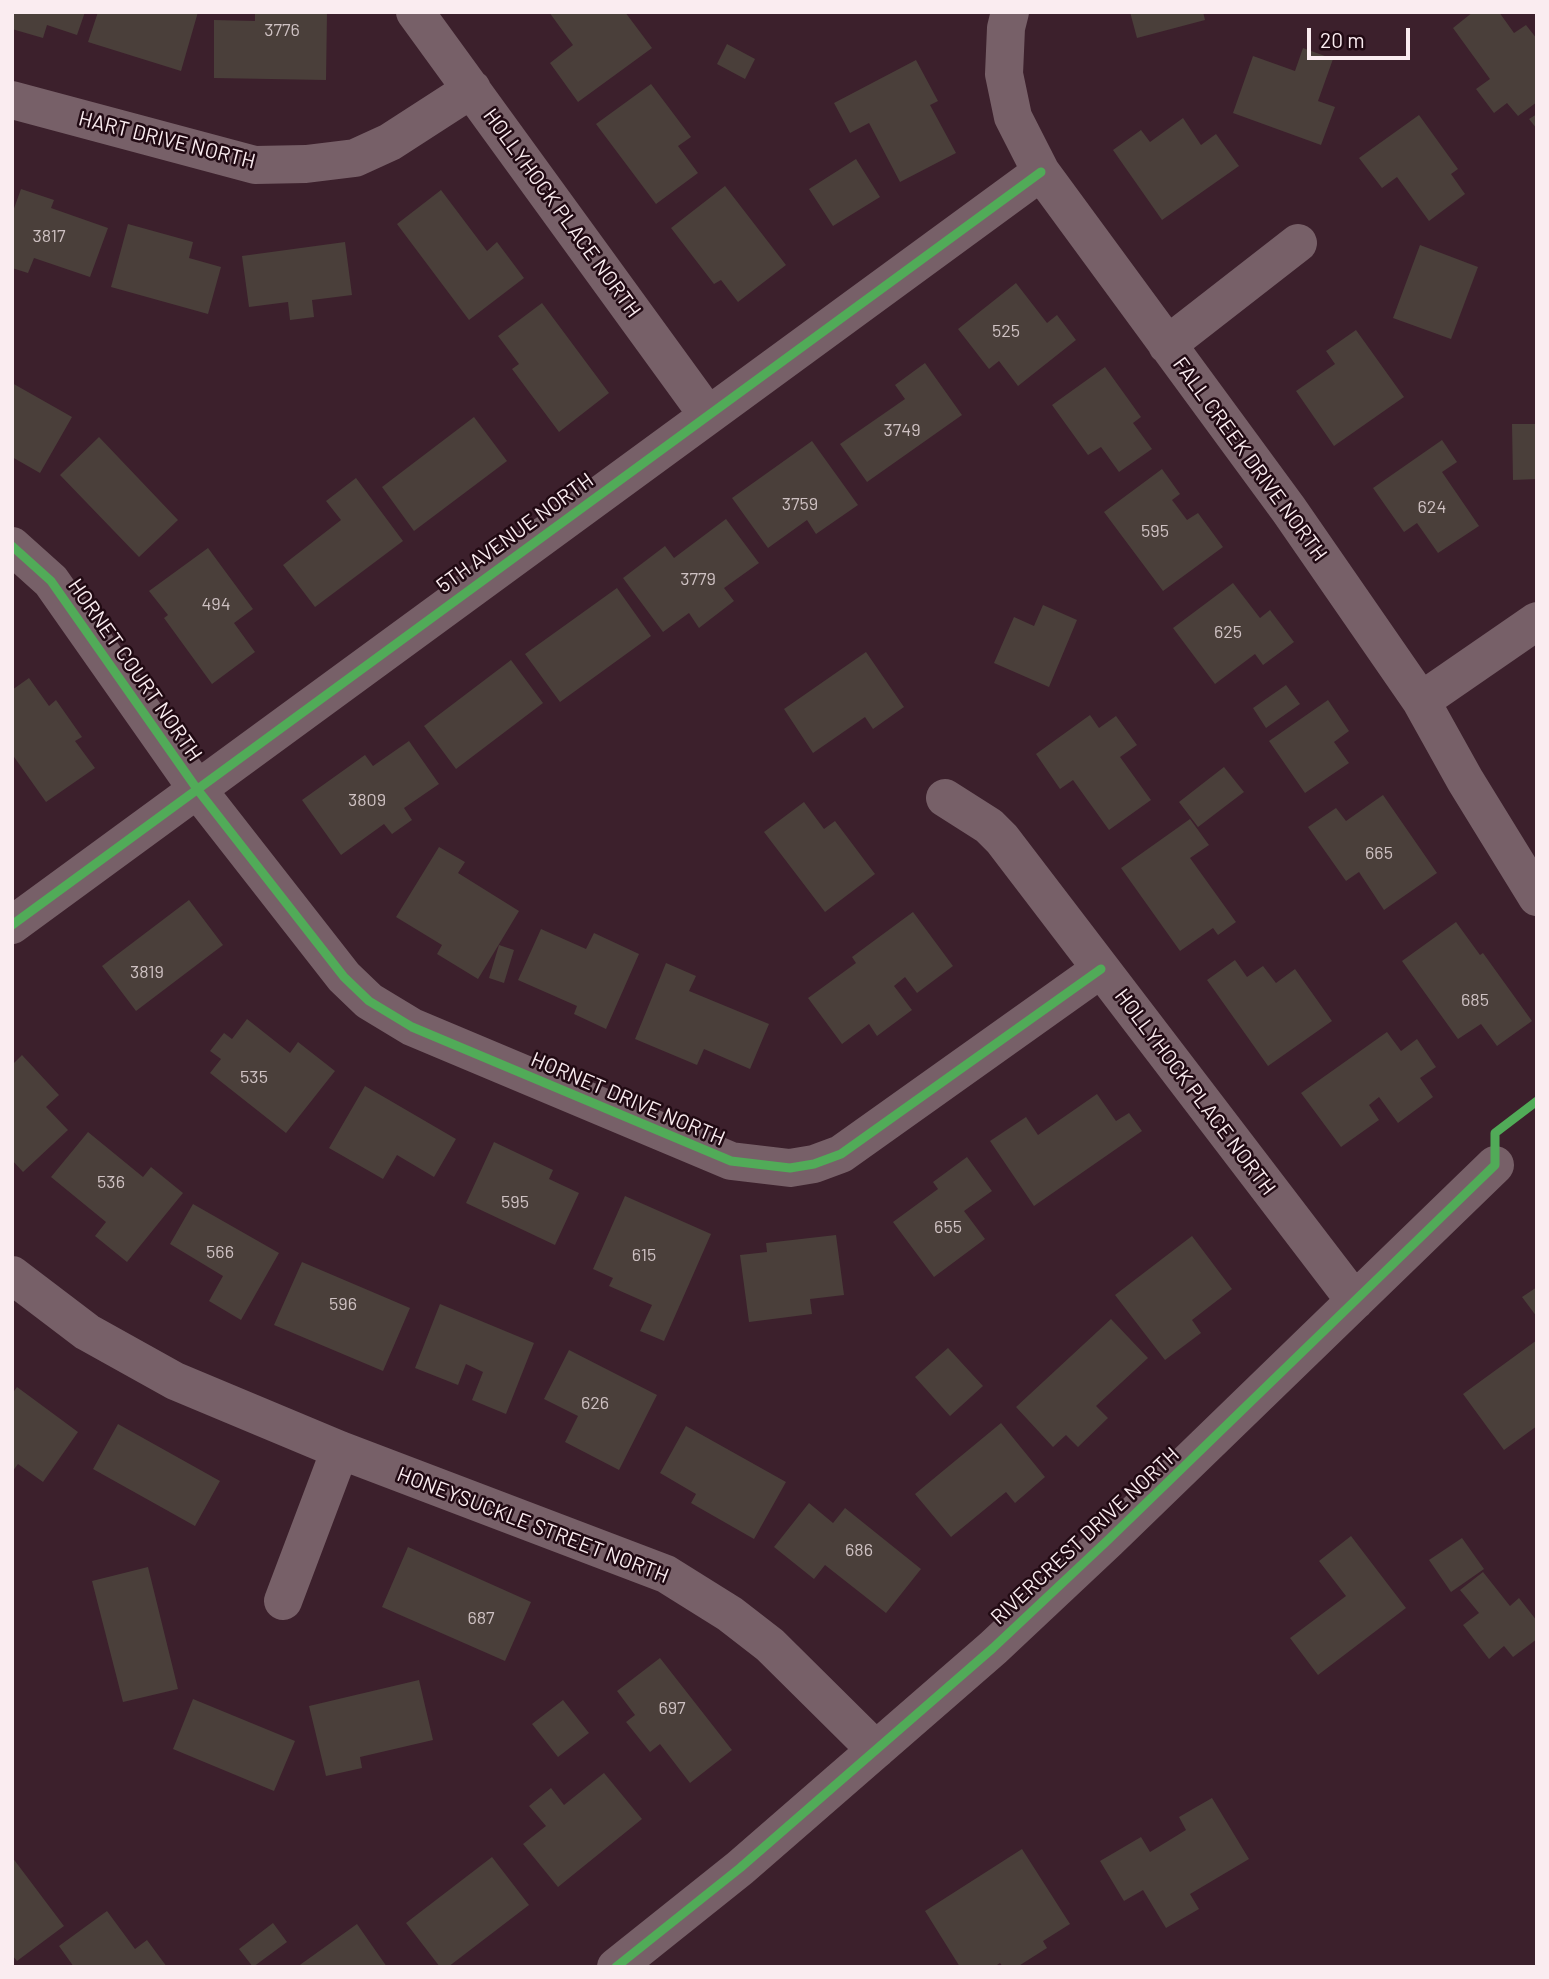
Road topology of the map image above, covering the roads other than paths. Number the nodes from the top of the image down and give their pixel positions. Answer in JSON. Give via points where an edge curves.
{"nodes":[{"id":1,"x":415,"y":12,"type":"edge"},
{"id":2,"x":1010,"y":12,"type":"edge"},
{"id":3,"x":472,"y":89,"type":"junction"},
{"id":4,"x":12,"y":100,"type":"edge"},
{"id":5,"x":1041,"y":172,"type":"junction"},
{"id":6,"x":1298,"y":243,"type":"dead end"},
{"id":7,"x":1167,"y":345,"type":"junction"},
{"id":8,"x":707,"y":414,"type":"junction"},
{"id":9,"x":12,"y":545,"type":"edge"},
{"id":10,"x":1537,"y":621,"type":"edge"},
{"id":11,"x":1422,"y":701,"type":"junction"},
{"id":12,"x":197,"y":789,"type":"junction"},
{"id":13,"x":945,"y":798,"type":"dead end"},
{"id":14,"x":1537,"y":897,"type":"edge"},
{"id":15,"x":12,"y":925,"type":"edge"},
{"id":16,"x":1101,"y":969,"type":"junction"},
{"id":17,"x":1494,"y":1166,"type":"dead end"},
{"id":18,"x":12,"y":1275,"type":"edge"},
{"id":19,"x":1355,"y":1301,"type":"junction"},
{"id":20,"x":340,"y":1450,"type":"junction"},
{"id":21,"x":283,"y":1601,"type":"dead end"},
{"id":22,"x":876,"y":1750,"type":"junction"},
{"id":23,"x":616,"y":1967,"type":"edge"}],
"edges":[{"from":1,"to":3,"type":"street","name":"HOLLYHOCK PLACE NORTH"},
{"from":2,"to":5,"type":"street","name":"FALL CREEK DRIVE NORTH","via":[[1004,74],[1013,117]]},
{"from":3,"to":4,"type":"street","name":"HART DRIVE NORTH","via":[[367,153],[306,164],[255,164]]},
{"from":3,"to":8,"type":"street","name":"HOLLYHOCK PLACE NORTH"},
{"from":5,"to":7,"type":"street","name":"FALL CREEK DRIVE NORTH"},
{"from":5,"to":8,"type":"street","name":"5TH AVENUE NORTH"},
{"from":6,"to":7,"type":"street"},
{"from":7,"to":11,"type":"street","name":"FALL CREEK DRIVE NORTH"},
{"from":8,"to":12,"type":"street","name":"5TH AVENUE NORTH"},
{"from":9,"to":12,"type":"street","name":"HORNET COURT NORTH","via":[[51,581],[73,610]]},
{"from":10,"to":11,"type":"street"},
{"from":11,"to":14,"type":"street","name":"FALL CREEK DRIVE NORTH"},
{"from":12,"to":15,"type":"street","name":"5TH AVENUE NORTH"},
{"from":12,"to":16,"type":"street","name":"HORNET DRIVE NORTH","via":[[344,977],[385,1013],[731,1161],[790,1168],[841,1154]]},
{"from":13,"to":16,"type":"street","name":"HOLLYHOCK PLACE NORTH","via":[[996,831]]},
{"from":16,"to":19,"type":"street","name":"HOLLYHOCK PLACE NORTH"},
{"from":17,"to":19,"type":"street","name":"RIVERCREST DRIVE NORTH"},
{"from":18,"to":20,"type":"street","name":"HONEYSUCKLE STREET NORTH","via":[[87,1332],[131,1358]]},
{"from":19,"to":22,"type":"street","name":"RIVERCREST DRIVE NORTH","via":[[1108,1541]]},
{"from":20,"to":21,"type":"street"},
{"from":20,"to":22,"type":"street","name":"HONEYSUCKLE STREET NORTH","via":[[666,1574],[770,1645]]},
{"from":22,"to":23,"type":"street","name":"RIVERCREST DRIVE NORTH"}]}
